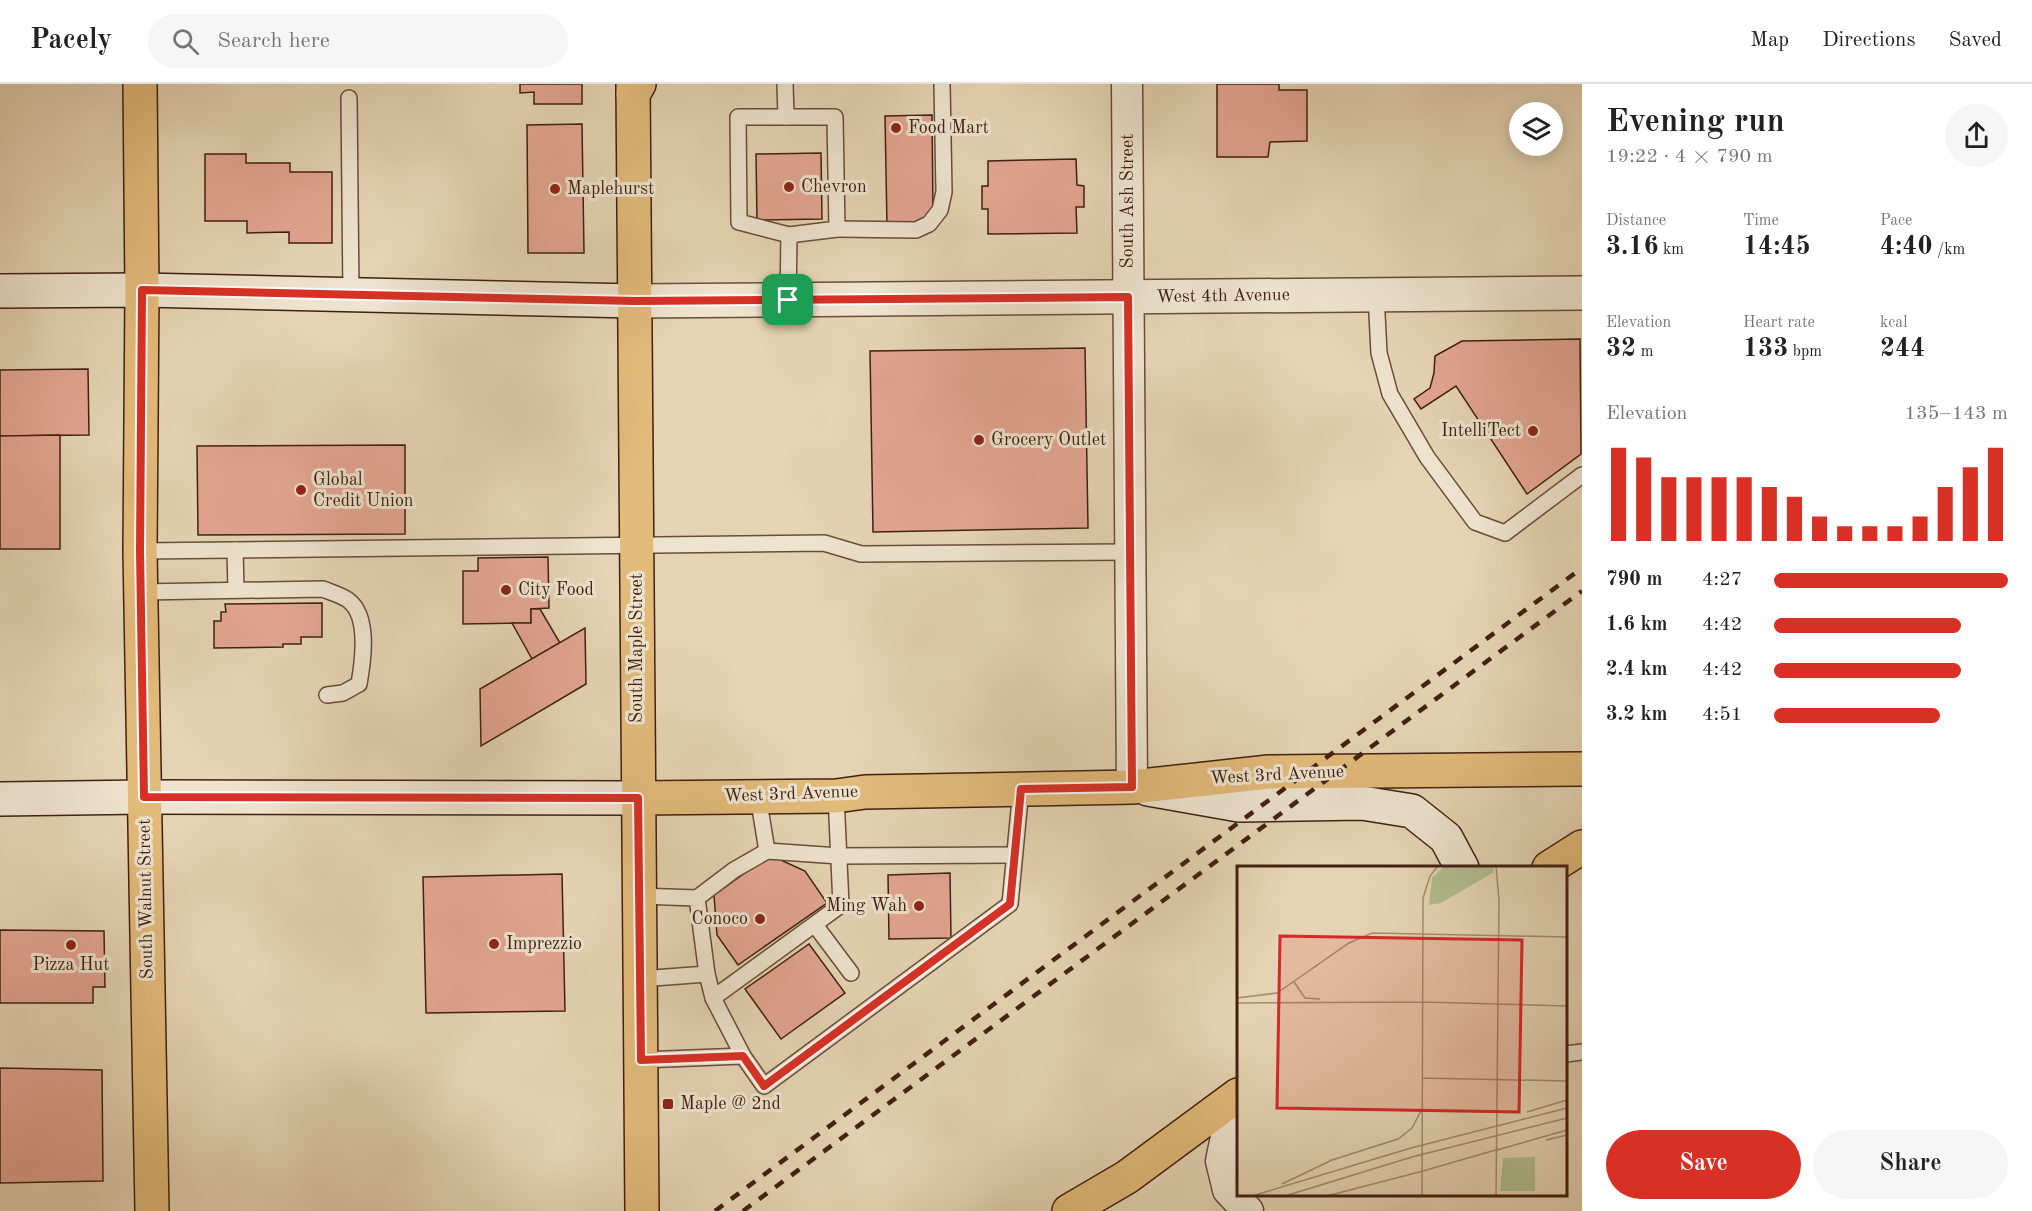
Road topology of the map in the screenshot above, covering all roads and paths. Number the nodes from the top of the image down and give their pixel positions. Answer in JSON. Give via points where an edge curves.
{"nodes":[{"id":1,"x":140,"y":84,"type":"edge"},
{"id":2,"x":784,"y":84,"type":"edge"},
{"id":3,"x":942,"y":84,"type":"edge"},
{"id":4,"x":1127,"y":84,"type":"edge"},
{"id":5,"x":635,"y":87,"type":"edge"},
{"id":6,"x":349,"y":98,"type":"dead end"},
{"id":7,"x":786,"y":117,"type":"junction"},
{"id":8,"x":837,"y":229,"type":"junction"},
{"id":9,"x":789,"y":235,"type":"junction"},
{"id":10,"x":142,"y":290,"type":"junction"},
{"id":11,"x":0,"y":291,"type":"edge"},
{"id":12,"x":1582,"y":292,"type":"edge"},
{"id":13,"x":1376,"y":294,"type":"junction"},
{"id":14,"x":351,"y":295,"type":"junction"},
{"id":15,"x":1128,"y":297,"type":"junction"},
{"id":16,"x":788,"y":300,"type":"junction"},
{"id":17,"x":635,"y":301,"type":"junction"},
{"id":18,"x":1582,"y":475,"type":"edge"},
{"id":19,"x":636,"y":544,"type":"junction"},
{"id":20,"x":235,"y":550,"type":"junction"},
{"id":21,"x":140,"y":551,"type":"junction"},
{"id":22,"x":1130,"y":552,"type":"junction"},
{"id":23,"x":236,"y":590,"type":"junction"},
{"id":24,"x":141,"y":592,"type":"junction"},
{"id":25,"x":327,"y":695,"type":"dead end"},
{"id":26,"x":1582,"y":769,"type":"edge"},
{"id":27,"x":1132,"y":787,"type":"junction"},
{"id":28,"x":1021,"y":789,"type":"junction"},
{"id":29,"x":758,"y":796,"type":"junction"},
{"id":30,"x":836,"y":796,"type":"junction"},
{"id":31,"x":144,"y":797,"type":"junction"},
{"id":32,"x":638,"y":798,"type":"junction"},
{"id":33,"x":0,"y":799,"type":"edge"},
{"id":34,"x":1582,"y":847,"type":"edge"},
{"id":35,"x":768,"y":851,"type":"junction"},
{"id":36,"x":1014,"y":855,"type":"junction"},
{"id":37,"x":839,"y":856,"type":"junction"},
{"id":38,"x":1460,"y":866,"type":"edge"},
{"id":39,"x":1551,"y":866,"type":"edge"},
{"id":40,"x":639,"y":896,"type":"junction"},
{"id":41,"x":697,"y":898,"type":"junction"},
{"id":42,"x":815,"y":925,"type":"junction"},
{"id":43,"x":851,"y":973,"type":"dead end"},
{"id":44,"x":707,"y":974,"type":"junction"},
{"id":45,"x":640,"y":979,"type":"junction"},
{"id":46,"x":713,"y":998,"type":"junction"},
{"id":47,"x":1582,"y":1052,"type":"edge"},
{"id":48,"x":1567,"y":1054,"type":"edge"},
{"id":49,"x":743,"y":1056,"type":"junction"},
{"id":50,"x":641,"y":1060,"type":"junction"},
{"id":51,"x":1236,"y":1096,"type":"edge"},
{"id":52,"x":152,"y":1211,"type":"edge"},
{"id":53,"x":642,"y":1211,"type":"edge"},
{"id":54,"x":1069,"y":1211,"type":"edge"},
{"id":55,"x":1248,"y":1211,"type":"edge"}],
"edges":[{"from":1,"to":10,"type":"main road","name":"South Walnut Street"},
{"from":2,"to":7,"type":"lane"},
{"from":3,"to":8,"type":"lane","via":[[944,192],[940,210],[929,224],[916,230]]},
{"from":4,"to":15,"type":"street","name":"South Ash Street"},
{"from":5,"to":17,"type":"main road","name":"South Maple Street"},
{"from":6,"to":14,"type":"lane"},
{"from":7,"to":8,"type":"lane","via":[[835,117]]},
{"from":7,"to":9,"type":"lane","via":[[738,117],[739,222]]},
{"from":8,"to":9,"type":"lane"},
{"from":9,"to":16,"type":"lane"},
{"from":10,"to":11,"type":"main road","name":"West 4th Avenue"},
{"from":10,"to":14,"type":"main road","name":"West 4th Avenue"},
{"from":10,"to":21,"type":"main road","name":"South Walnut Street"},
{"from":12,"to":13,"type":"main road","name":"West 4th Avenue"},
{"from":13,"to":15,"type":"main road","name":"West 4th Avenue"},
{"from":13,"to":18,"type":"lane","via":[[1379,353],[1390,394],[1427,457],[1475,522],[1505,533]]},
{"from":14,"to":17,"type":"main road","name":"West 4th Avenue"},
{"from":15,"to":16,"type":"main road","name":"West 4th Avenue"},
{"from":15,"to":22,"type":"street","name":"South Ash Street"},
{"from":16,"to":17,"type":"main road","name":"West 4th Avenue"},
{"from":17,"to":19,"type":"main road","name":"South Maple Street"},
{"from":19,"to":20,"type":"lane"},
{"from":19,"to":22,"type":"lane","via":[[824,543],[861,554]]},
{"from":19,"to":32,"type":"main road","name":"South Maple Street"},
{"from":20,"to":21,"type":"lane"},
{"from":20,"to":23,"type":"lane"},
{"from":21,"to":24,"type":"main road","name":"South Walnut Street"},
{"from":22,"to":27,"type":"street","name":"South Ash Street"},
{"from":23,"to":24,"type":"lane"},
{"from":23,"to":25,"type":"lane","via":[[322,589],[349,600],[362,617],[363,663],[359,684],[343,693]]},
{"from":24,"to":31,"type":"main road","name":"South Walnut Street"},
{"from":26,"to":27,"type":"main road","name":"West 3rd Avenue","via":[[1269,772]]},
{"from":27,"to":28,"type":"main road","name":"West 3rd Avenue"},
{"from":27,"to":38,"type":"main road","via":[[1239,806],[1362,803],[1412,811],[1446,838]]},
{"from":28,"to":30,"type":"main road","name":"West 3rd Avenue"},
{"from":28,"to":36,"type":"lane"},
{"from":29,"to":30,"type":"main road","name":"West 3rd Avenue"},
{"from":29,"to":32,"type":"main road","name":"West 3rd Avenue"},
{"from":29,"to":35,"type":"lane"},
{"from":30,"to":37,"type":"lane"},
{"from":31,"to":32,"type":"main road","name":"West 3rd Avenue"},
{"from":31,"to":33,"type":"main road","name":"West 3rd Avenue"},
{"from":31,"to":52,"type":"main road","name":"South Walnut Street"},
{"from":32,"to":40,"type":"main road","name":"South Maple Street"},
{"from":34,"to":39,"type":"main road"},
{"from":35,"to":37,"type":"lane"},
{"from":35,"to":41,"type":"lane"},
{"from":36,"to":37,"type":"lane"},
{"from":36,"to":49,"type":"lane","via":[[1010,904],[982,925],[764,1086]]},
{"from":37,"to":42,"type":"lane","via":[[841,905]]},
{"from":40,"to":41,"type":"lane"},
{"from":40,"to":45,"type":"main road","name":"South Maple Street"},
{"from":41,"to":44,"type":"lane"},
{"from":42,"to":43,"type":"lane"},
{"from":42,"to":46,"type":"lane","via":[[782,941]]},
{"from":44,"to":45,"type":"lane"},
{"from":44,"to":46,"type":"lane"},
{"from":45,"to":50,"type":"main road","name":"South Maple Street"},
{"from":46,"to":49,"type":"lane"},
{"from":47,"to":48,"type":"lane"},
{"from":49,"to":50,"type":"lane"},
{"from":50,"to":53,"type":"main road","name":"South Maple Street"},
{"from":51,"to":54,"type":"main road","via":[[1128,1176]]},
{"from":51,"to":55,"type":"street","via":[[1221,1161],[1228,1190]]}]}
